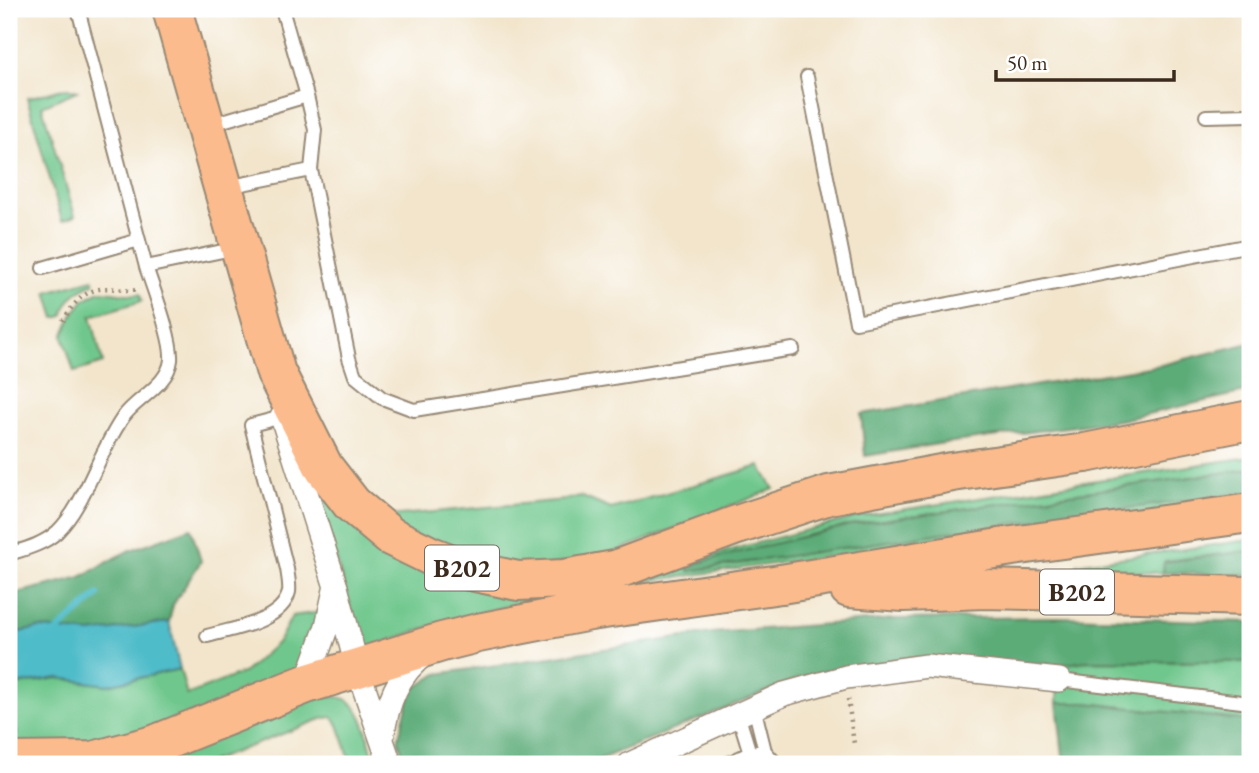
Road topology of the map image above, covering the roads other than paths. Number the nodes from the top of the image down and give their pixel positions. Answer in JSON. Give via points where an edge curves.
{"nodes":[{"id":1,"x":78,"y":9,"type":"edge"},
{"id":2,"x":172,"y":9,"type":"edge"},
{"id":3,"x":282,"y":9,"type":"edge"},
{"id":4,"x":807,"y":77,"type":"dead end"},
{"id":5,"x":307,"y":96,"type":"junction"},
{"id":6,"x":1250,"y":115,"type":"edge"},
{"id":7,"x":1206,"y":116,"type":"dead end"},
{"id":8,"x":205,"y":126,"type":"junction"},
{"id":9,"x":311,"y":170,"type":"junction"},
{"id":10,"x":223,"y":188,"type":"junction"},
{"id":11,"x":139,"y":240,"type":"junction"},
{"id":12,"x":1250,"y":245,"type":"edge"},
{"id":13,"x":240,"y":247,"type":"junction"},
{"id":14,"x":146,"y":267,"type":"junction"},
{"id":15,"x":43,"y":268,"type":"dead end"},
{"id":16,"x":793,"y":349,"type":"dead end"},
{"id":17,"x":276,"y":373,"type":"junction"},
{"id":18,"x":282,"y":417,"type":"junction"},
{"id":19,"x":1250,"y":420,"type":"edge"},
{"id":20,"x":1250,"y":441,"type":"edge"},
{"id":21,"x":1085,"y":453,"type":"junction"},
{"id":22,"x":1250,"y":513,"type":"edge"},
{"id":23,"x":9,"y":554,"type":"edge"},
{"id":24,"x":781,"y":584,"type":"junction"},
{"id":25,"x":336,"y":587,"type":"junction"},
{"id":26,"x":1250,"y":596,"type":"edge"},
{"id":27,"x":207,"y":636,"type":"dead end"},
{"id":28,"x":442,"y":642,"type":"junction"},
{"id":29,"x":357,"y":667,"type":"junction"},
{"id":30,"x":1059,"y":680,"type":"joint"},
{"id":31,"x":306,"y":684,"type":"junction"},
{"id":32,"x":1250,"y":703,"type":"edge"},
{"id":33,"x":746,"y":711,"type":"junction"},
{"id":34,"x":382,"y":741,"type":"junction"},
{"id":35,"x":765,"y":751,"type":"junction"},
{"id":36,"x":750,"y":753,"type":"junction"},
{"id":37,"x":9,"y":762,"type":"edge"},
{"id":38,"x":733,"y":763,"type":"edge"},
{"id":39,"x":390,"y":764,"type":"edge"},
{"id":40,"x":629,"y":764,"type":"edge"},
{"id":41,"x":776,"y":764,"type":"edge"}],
"edges":[{"from":1,"to":11,"type":"lane"},
{"from":2,"to":8,"type":"highway"},
{"from":3,"to":5,"type":"lane"},
{"from":4,"to":12,"type":"lane","via":[[856,322]]},
{"from":5,"to":8,"type":"lane"},
{"from":5,"to":9,"type":"lane","via":[[315,130]]},
{"from":6,"to":7,"type":"lane"},
{"from":8,"to":10,"type":"highway"},
{"from":9,"to":10,"type":"lane"},
{"from":9,"to":16,"type":"lane","via":[[355,376],[382,398],[414,410]]},
{"from":10,"to":13,"type":"highway"},
{"from":11,"to":14,"type":"lane"},
{"from":11,"to":15,"type":"lane"},
{"from":13,"to":14,"type":"lane"},
{"from":13,"to":17,"type":"highway"},
{"from":14,"to":23,"type":"lane","via":[[170,347],[165,375],[125,415],[55,533]]},
{"from":17,"to":18,"type":"street"},
{"from":17,"to":21,"type":"highway","number":"B202","via":[[324,468],[352,504],[390,536],[431,556],[470,571],[518,580],[564,579],[615,570],[829,495]]},
{"from":18,"to":25,"type":"street"},
{"from":18,"to":27,"type":"lane","via":[[251,425],[289,591],[283,604],[262,621]]},
{"from":19,"to":21,"type":"highway","number":"B202"},
{"from":20,"to":21,"type":"highway","number":"B202"},
{"from":22,"to":24,"type":"highway","number":"B202"},
{"from":24,"to":26,"type":"highway","number":"B202","via":[[904,592],[985,589]]},
{"from":24,"to":28,"type":"highway","number":"B202","via":[[590,611]]},
{"from":25,"to":29,"type":"street"},
{"from":25,"to":31,"type":"street"},
{"from":28,"to":29,"type":"highway","number":"B202"},
{"from":28,"to":34,"type":"street","via":[[415,662],[399,682],[386,710]]},
{"from":29,"to":31,"type":"highway","number":"B202"},
{"from":29,"to":34,"type":"street"},
{"from":30,"to":32,"type":"lane"},
{"from":30,"to":33,"type":"street","via":[[927,666],[846,677],[783,694]]},
{"from":31,"to":37,"type":"highway","number":"B202","via":[[154,745],[93,761]]},
{"from":33,"to":35,"type":"lane"},
{"from":33,"to":36,"type":"lane"},
{"from":33,"to":40,"type":"street"},
{"from":34,"to":39,"type":"street"},
{"from":35,"to":36,"type":"lane"},
{"from":35,"to":41,"type":"lane"},
{"from":36,"to":38,"type":"lane"}]}
